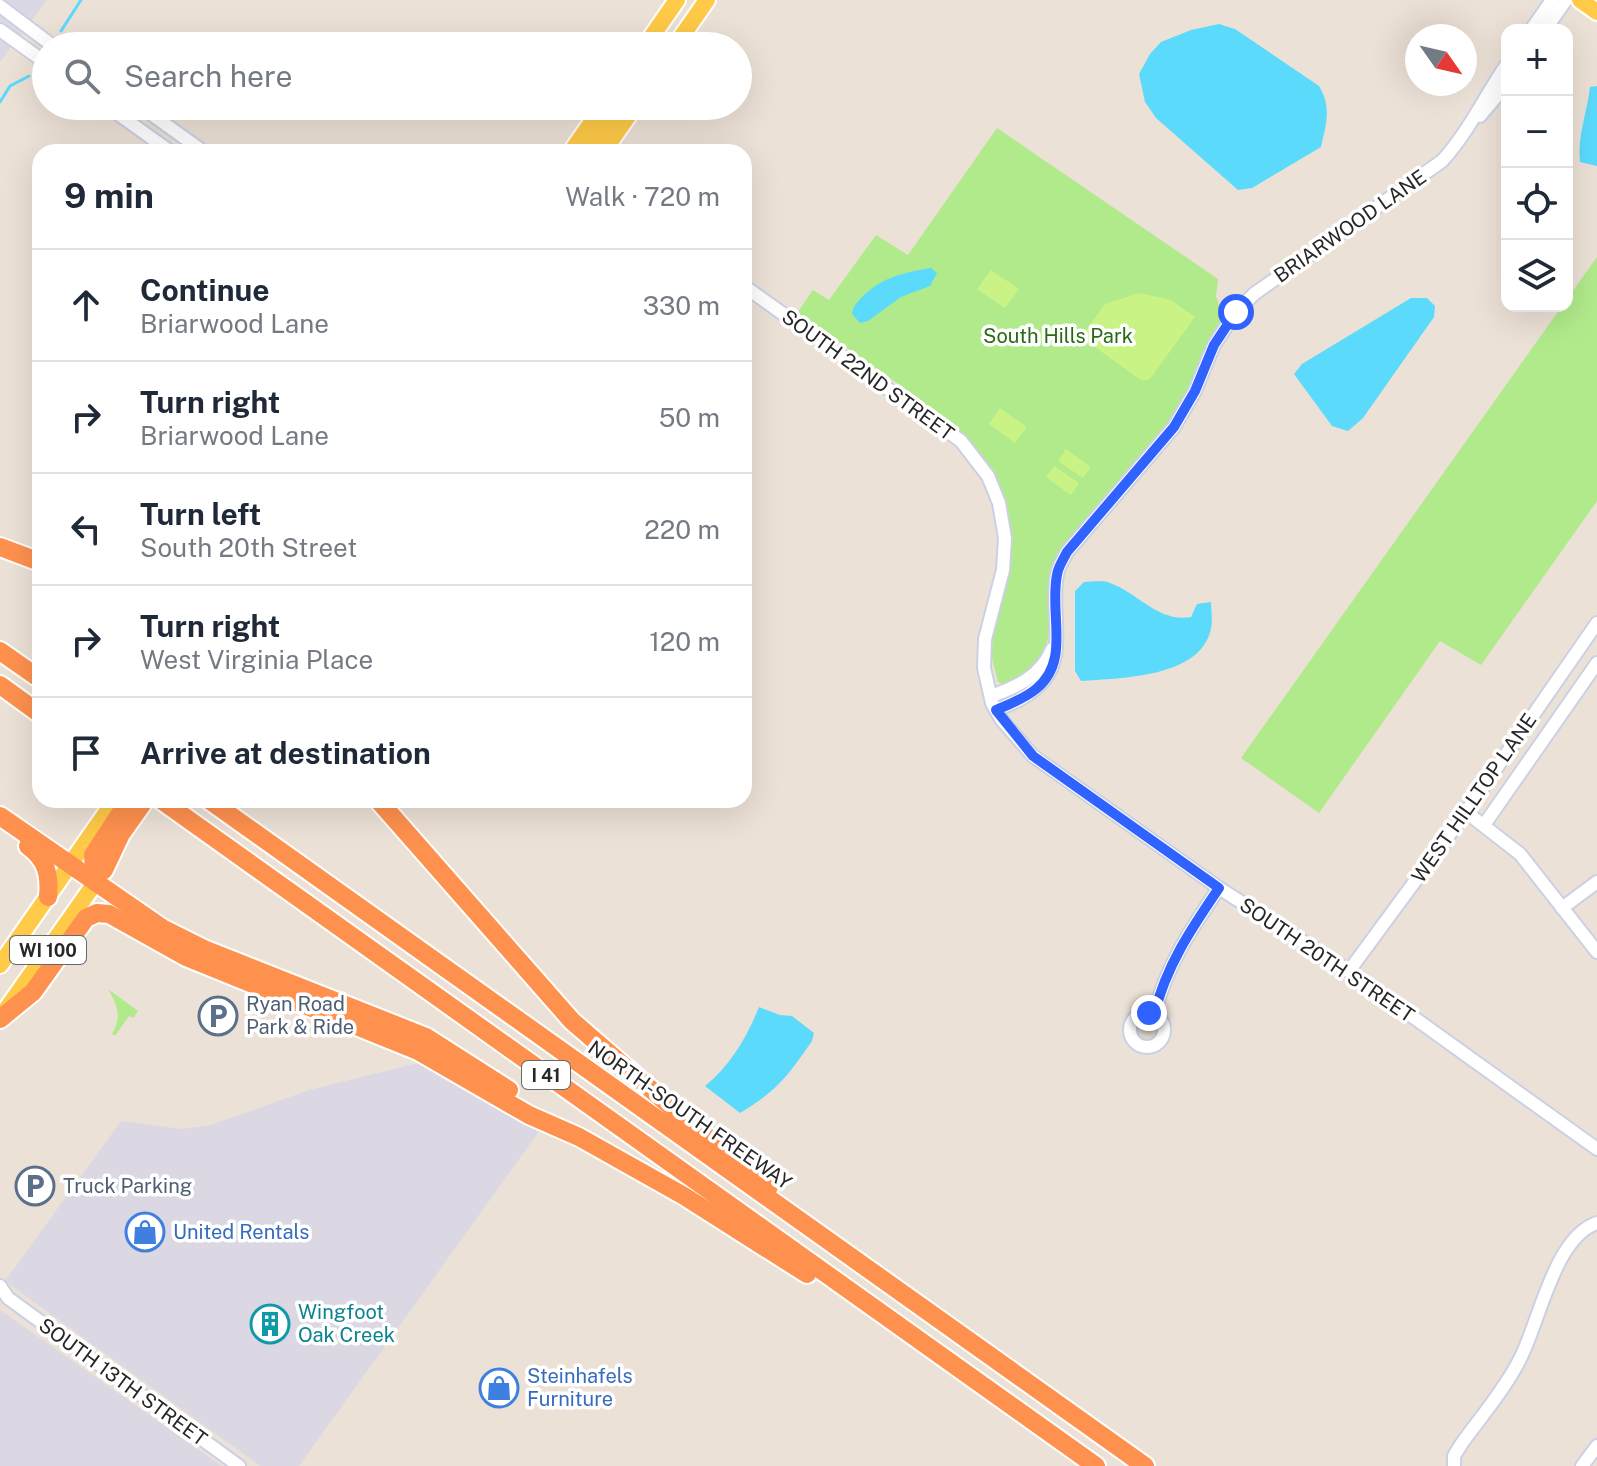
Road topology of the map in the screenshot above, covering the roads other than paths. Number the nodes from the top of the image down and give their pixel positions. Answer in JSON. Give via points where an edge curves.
{"nodes":[{"id":1,"x":699,"y":0,"type":"edge"},
{"id":2,"x":707,"y":0,"type":"edge"},
{"id":3,"x":1552,"y":0,"type":"edge"},
{"id":4,"x":1566,"y":0,"type":"edge"},
{"id":5,"x":1580,"y":0,"type":"edge"},
{"id":6,"x":674,"y":4,"type":"edge"},
{"id":7,"x":0,"y":6,"type":"edge"},
{"id":8,"x":1597,"y":12,"type":"edge"},
{"id":9,"x":1535,"y":24,"type":"edge"},
{"id":10,"x":1549,"y":24,"type":"edge"},
{"id":11,"x":687,"y":28,"type":"junction"},
{"id":12,"x":0,"y":30,"type":"edge"},
{"id":13,"x":34,"y":32,"type":"edge"},
{"id":14,"x":655,"y":32,"type":"edge"},
{"id":15,"x":661,"y":32,"type":"edge"},
{"id":16,"x":684,"y":32,"type":"edge"},
{"id":17,"x":32,"y":53,"type":"edge"},
{"id":18,"x":1501,"y":73,"type":"edge"},
{"id":19,"x":1501,"y":91,"type":"edge"},
{"id":20,"x":126,"y":120,"type":"edge"},
{"id":21,"x":159,"y":120,"type":"edge"},
{"id":22,"x":593,"y":120,"type":"edge"},
{"id":23,"x":609,"y":120,"type":"edge"},
{"id":24,"x":625,"y":120,"type":"edge"},
{"id":25,"x":1462,"y":137,"type":"junction"},
{"id":26,"x":160,"y":144,"type":"edge"},
{"id":27,"x":193,"y":144,"type":"edge"},
{"id":28,"x":577,"y":144,"type":"edge"},
{"id":29,"x":592,"y":144,"type":"edge"},
{"id":30,"x":609,"y":144,"type":"edge"},
{"id":31,"x":752,"y":292,"type":"edge"},
{"id":32,"x":0,"y":547,"type":"edge"},
{"id":33,"x":32,"y":559,"type":"edge"},
{"id":34,"x":1597,"y":623,"type":"edge"},
{"id":35,"x":0,"y":651,"type":"edge"},
{"id":36,"x":1597,"y":663,"type":"edge"},
{"id":37,"x":32,"y":673,"type":"edge"},
{"id":38,"x":0,"y":685,"type":"edge"},
{"id":39,"x":993,"y":703,"type":"junction"},
{"id":40,"x":32,"y":708,"type":"edge"},
{"id":41,"x":131,"y":808,"type":"edge"},
{"id":42,"x":132,"y":808,"type":"edge"},
{"id":43,"x":172,"y":808,"type":"edge"},
{"id":44,"x":220,"y":808,"type":"edge"},
{"id":45,"x":385,"y":808,"type":"edge"},
{"id":46,"x":1466,"y":812,"type":"junction"},
{"id":47,"x":0,"y":816,"type":"edge"},
{"id":48,"x":0,"y":825,"type":"edge"},
{"id":49,"x":1484,"y":825,"type":"junction"},
{"id":50,"x":70,"y":865,"type":"junction"},
{"id":51,"x":100,"y":876,"type":"junction"},
{"id":52,"x":1597,"y":882,"type":"edge"},
{"id":53,"x":1219,"y":888,"type":"junction"},
{"id":54,"x":48,"y":897,"type":"junction"},
{"id":55,"x":1562,"y":908,"type":"junction"},
{"id":56,"x":1597,"y":952,"type":"edge"},
{"id":57,"x":0,"y":965,"type":"edge"},
{"id":58,"x":1349,"y":971,"type":"junction"},
{"id":59,"x":1154,"y":1015,"type":"dead end"},
{"id":60,"x":0,"y":1018,"type":"edge"},
{"id":61,"x":579,"y":1137,"type":"junction"},
{"id":62,"x":1597,"y":1149,"type":"edge"},
{"id":63,"x":1597,"y":1223,"type":"edge"},
{"id":64,"x":821,"y":1235,"type":"junction"},
{"id":65,"x":0,"y":1286,"type":"edge"},
{"id":66,"x":4,"y":1297,"type":"edge"},
{"id":67,"x":932,"y":1349,"type":"junction"},
{"id":68,"x":1597,"y":1446,"type":"edge"},
{"id":69,"x":1454,"y":1465,"type":"edge"},
{"id":70,"x":239,"y":1466,"type":"edge"},
{"id":71,"x":1096,"y":1466,"type":"edge"},
{"id":72,"x":1145,"y":1466,"type":"edge"},
{"id":73,"x":1582,"y":1466,"type":"edge"}],
"edges":[{"from":1,"to":11,"type":"main road"},
{"from":2,"to":11,"type":"main road"},
{"from":3,"to":9,"type":"street"},
{"from":4,"to":10,"type":"street"},
{"from":5,"to":8,"type":"main road"},
{"from":6,"to":14,"type":"main road"},
{"from":6,"to":15,"type":"main road"},
{"from":7,"to":13,"type":"street"},
{"from":11,"to":16,"type":"main road"},
{"from":12,"to":17,"type":"street"},
{"from":18,"to":25,"type":"street","name":"BRIARWOOD LANE"},
{"from":19,"to":25,"type":"street","name":"BRIARWOOD LANE"},
{"from":20,"to":26,"type":"street"},
{"from":21,"to":27,"type":"street"},
{"from":22,"to":28,"type":"main road"},
{"from":23,"to":29,"type":"main road"},
{"from":24,"to":30,"type":"main road"},
{"from":25,"to":39,"type":"street","name":"BRIARWOOD LANE","via":[[1442,161],[1236,312],[1174,427],[1067,552],[1057,572],[1057,652],[1051,671],[1037,688]]},
{"from":31,"to":39,"type":"street","name":"SOUTH 22ND STREET","via":[[961,441],[988,476],[1005,538],[1003,570],[985,639],[984,668]]},
{"from":32,"to":33,"type":"highway"},
{"from":34,"to":46,"type":"street","name":"WEST HILLTOP LANE"},
{"from":35,"to":37,"type":"highway"},
{"from":36,"to":49,"type":"street","name":"WEST HILLTOP LANE"},
{"from":38,"to":40,"type":"highway"},
{"from":39,"to":53,"type":"street","name":"SOUTH 20TH STREET","via":[[1033,756]]},
{"from":41,"to":50,"type":"main road","number":"WI 100"},
{"from":42,"to":51,"type":"highway","via":[[93,855]]},
{"from":43,"to":67,"type":"highway","number":"I 41"},
{"from":44,"to":64,"type":"highway","name":"NORTH-SOUTH FREEWAY","number":"I 41"},
{"from":45,"to":64,"type":"highway","via":[[572,1021],[751,1169]]},
{"from":46,"to":49,"type":"street"},
{"from":46,"to":58,"type":"street","name":"WEST HILLTOP LANE"},
{"from":47,"to":50,"type":"highway"},
{"from":48,"to":54,"type":"highway","via":[[42,859],[48,870]]},
{"from":49,"to":55,"type":"street","via":[[1520,854]]},
{"from":50,"to":51,"type":"highway"},
{"from":50,"to":54,"type":"main road","number":"WI 100"},
{"from":51,"to":60,"type":"main road","number":"WI 100"},
{"from":51,"to":61,"type":"highway","via":[[162,928],[426,1037]]},
{"from":52,"to":55,"type":"street"},
{"from":53,"to":58,"type":"street","name":"SOUTH 20TH STREET"},
{"from":53,"to":59,"type":"street","via":[[1179,946]]},
{"from":54,"to":57,"type":"main road","number":"WI 100"},
{"from":55,"to":56,"type":"street"},
{"from":58,"to":62,"type":"street","name":"SOUTH 20TH STREET"},
{"from":60,"to":61,"type":"highway","via":[[33,992],[86,918],[109,914],[186,957],[418,1051],[529,1115]]},
{"from":61,"to":67,"type":"highway"},
{"from":63,"to":69,"type":"street","via":[[1562,1257],[1517,1365],[1462,1443]]},
{"from":64,"to":72,"type":"highway","name":"NORTH-SOUTH FREEWAY","number":"I 41"},
{"from":65,"to":66,"type":"street","name":"SOUTH 13TH STREET"},
{"from":66,"to":70,"type":"street","name":"SOUTH 13TH STREET"},
{"from":67,"to":71,"type":"highway","number":"I 41"},
{"from":68,"to":73,"type":"street"}]}
